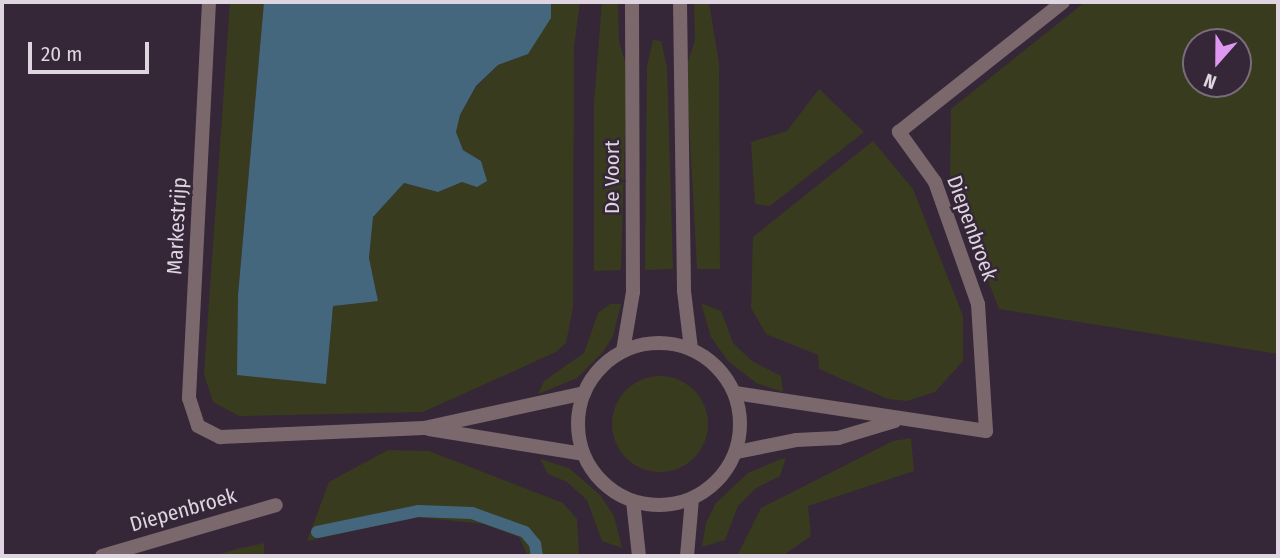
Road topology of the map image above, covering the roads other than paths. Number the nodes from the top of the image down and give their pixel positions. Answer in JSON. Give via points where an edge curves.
{"nodes":[{"id":1,"x":209,"y":2,"type":"edge"},
{"id":2,"x":632,"y":2,"type":"edge"},
{"id":3,"x":680,"y":2,"type":"edge"},
{"id":4,"x":1063,"y":2,"type":"edge"},
{"id":5,"x":691,"y":349,"type":"junction"},
{"id":6,"x":623,"y":351,"type":"junction"},
{"id":7,"x":584,"y":393,"type":"junction"},
{"id":8,"x":735,"y":393,"type":"junction"},
{"id":9,"x":897,"y":420,"type":"junction"},
{"id":10,"x":424,"y":428,"type":"junction"},
{"id":11,"x":737,"y":452,"type":"junction"},
{"id":12,"x":583,"y":454,"type":"junction"},
{"id":13,"x":692,"y":499,"type":"junction"},
{"id":14,"x":633,"y":502,"type":"junction"},
{"id":15,"x":276,"y":505,"type":"dead end"},
{"id":16,"x":102,"y":556,"type":"edge"},
{"id":17,"x":639,"y":556,"type":"edge"},
{"id":18,"x":687,"y":556,"type":"edge"}],
"edges":[{"from":1,"to":10,"type":"street","name":"Markestrijp","via":[[189,398],[198,426],[220,437]]},
{"from":2,"to":6,"type":"street","name":"De Voort","via":[[633,292]]},
{"from":3,"to":5,"type":"street","via":[[684,292]]},
{"from":4,"to":9,"type":"street","name":"Diepenbroek","via":[[899,132],[935,182],[978,304],[986,431]]},
{"from":5,"to":6,"type":"street","via":[[669,343]]},
{"from":5,"to":8,"type":"street","via":[[724,375]]},
{"from":6,"to":7,"type":"street","via":[[600,368]]},
{"from":7,"to":10,"type":"street"},
{"from":7,"to":12,"type":"street","via":[[578,433]]},
{"from":8,"to":9,"type":"street","via":[[846,407]]},
{"from":8,"to":11,"type":"street","via":[[741,423]]},
{"from":9,"to":11,"type":"street","via":[[838,438],[796,439]]},
{"from":10,"to":12,"type":"street"},
{"from":11,"to":13,"type":"street","via":[[711,488]]},
{"from":12,"to":14,"type":"street","via":[[612,491]]},
{"from":13,"to":14,"type":"street","via":[[663,506]]},
{"from":13,"to":18,"type":"street"},
{"from":14,"to":17,"type":"street"},
{"from":15,"to":16,"type":"street","name":"Diepenbroek"}]}
